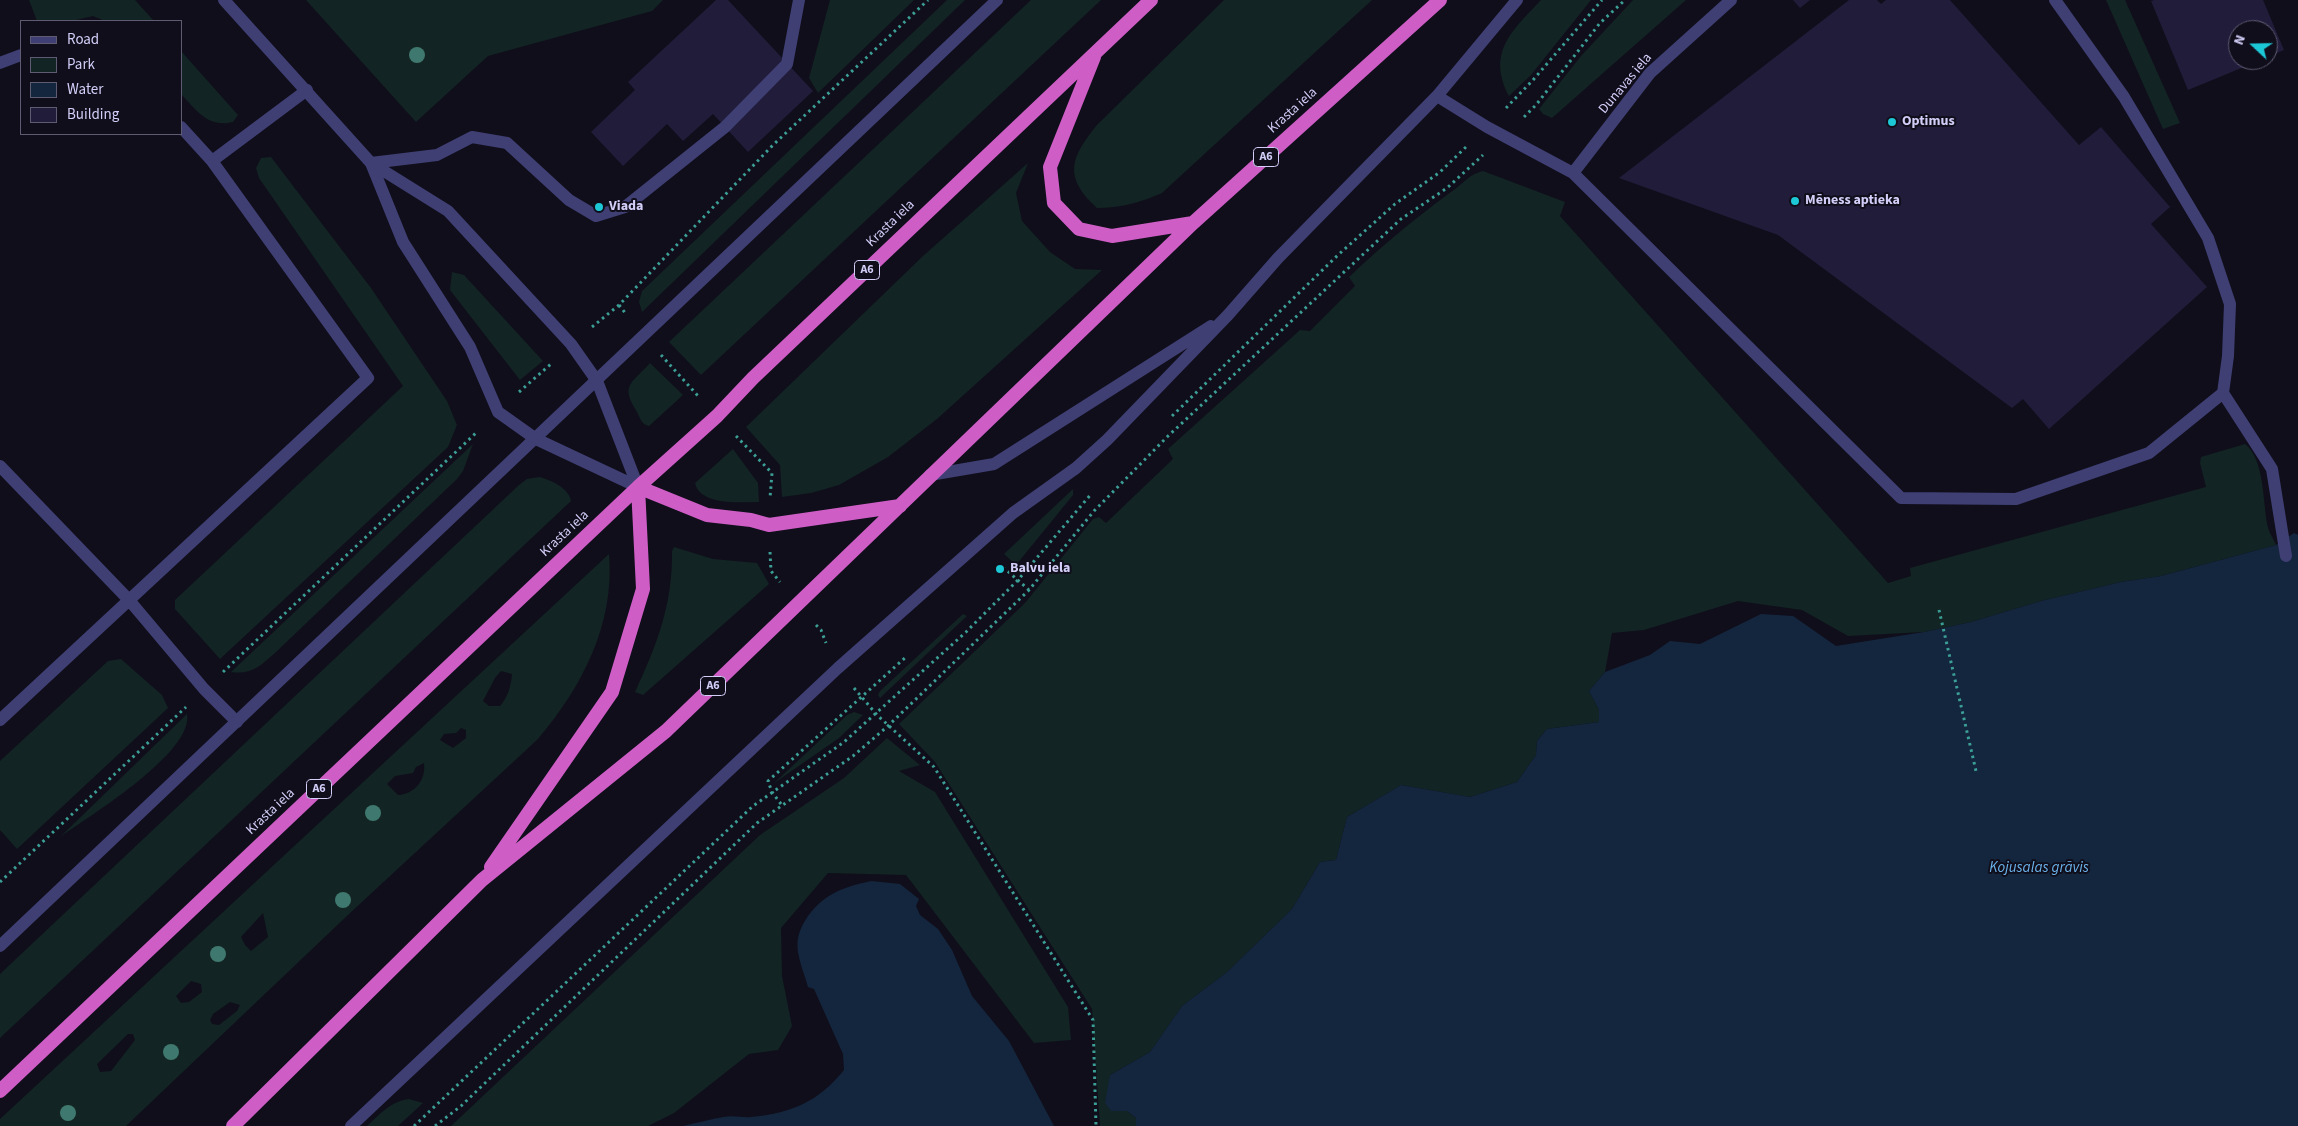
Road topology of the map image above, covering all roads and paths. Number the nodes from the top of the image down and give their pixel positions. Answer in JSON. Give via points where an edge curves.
{"nodes":[{"id":1,"x":224,"y":0,"type":"edge"},
{"id":2,"x":799,"y":0,"type":"edge"},
{"id":3,"x":928,"y":0,"type":"edge"},
{"id":4,"x":997,"y":0,"type":"edge"},
{"id":5,"x":1151,"y":0,"type":"edge"},
{"id":6,"x":1440,"y":0,"type":"edge"},
{"id":7,"x":1517,"y":0,"type":"edge"},
{"id":8,"x":1602,"y":0,"type":"edge"},
{"id":9,"x":1625,"y":0,"type":"edge"},
{"id":10,"x":1731,"y":0,"type":"edge"},
{"id":11,"x":2055,"y":0,"type":"edge"},
{"id":12,"x":1096,"y":52,"type":"junction"},
{"id":13,"x":20,"y":56,"type":"edge"},
{"id":14,"x":0,"y":62,"type":"edge"},
{"id":15,"x":306,"y":90,"type":"junction"},
{"id":16,"x":1437,"y":96,"type":"junction"},
{"id":17,"x":1487,"y":127,"type":"junction"},
{"id":18,"x":182,"y":128,"type":"edge"},
{"id":19,"x":1504,"y":136,"type":"junction"},
{"id":20,"x":212,"y":161,"type":"junction"},
{"id":21,"x":371,"y":163,"type":"junction"},
{"id":22,"x":1573,"y":174,"type":"junction"},
{"id":23,"x":1193,"y":223,"type":"junction"},
{"id":24,"x":1228,"y":315,"type":"junction"},
{"id":25,"x":571,"y":344,"type":"junction"},
{"id":26,"x":597,"y":381,"type":"junction"},
{"id":27,"x":2223,"y":393,"type":"junction"},
{"id":28,"x":498,"y":412,"type":"junction"},
{"id":29,"x":1166,"y":421,"type":"dead end"},
{"id":30,"x":536,"y":439,"type":"junction"},
{"id":31,"x":0,"y":466,"type":"edge"},
{"id":32,"x":930,"y":475,"type":"junction"},
{"id":33,"x":638,"y":487,"type":"junction"},
{"id":34,"x":1094,"y":490,"type":"dead end"},
{"id":35,"x":900,"y":506,"type":"junction"},
{"id":36,"x":2286,"y":556,"type":"dead end"},
{"id":37,"x":1003,"y":567,"type":"dead end"},
{"id":38,"x":1018,"y":580,"type":"junction"},
{"id":39,"x":1029,"y":590,"type":"junction"},
{"id":40,"x":130,"y":600,"type":"junction"},
{"id":41,"x":1939,"y":610,"type":"dead end"},
{"id":42,"x":907,"y":656,"type":"dead end"},
{"id":43,"x":204,"y":690,"type":"junction"},
{"id":44,"x":861,"y":696,"type":"junction"},
{"id":45,"x":877,"y":715,"type":"junction"},
{"id":46,"x":0,"y":720,"type":"edge"},
{"id":47,"x":237,"y":722,"type":"junction"},
{"id":48,"x":888,"y":726,"type":"junction"},
{"id":49,"x":1976,"y":771,"type":"dead end"},
{"id":50,"x":772,"y":792,"type":"junction"},
{"id":51,"x":781,"y":804,"type":"junction"},
{"id":52,"x":482,"y":880,"type":"junction"},
{"id":53,"x":0,"y":882,"type":"edge"},
{"id":54,"x":0,"y":946,"type":"edge"},
{"id":55,"x":0,"y":1091,"type":"edge"},
{"id":56,"x":233,"y":1126,"type":"edge"},
{"id":57,"x":351,"y":1126,"type":"edge"},
{"id":58,"x":414,"y":1126,"type":"edge"},
{"id":59,"x":435,"y":1126,"type":"edge"},
{"id":60,"x":1096,"y":1126,"type":"edge"}],
"edges":[{"from":1,"to":15,"type":"street"},
{"from":2,"to":21,"type":"street","via":[[787,64],[725,127],[624,207],[596,216],[569,200],[507,143],[472,136],[437,155]]},
{"from":3,"to":25,"type":"path","via":[[773,145],[619,305]]},
{"from":4,"to":26,"type":"street"},
{"from":5,"to":12,"type":"highway","name":"Krasta iela","number":"A6"},
{"from":6,"to":23,"type":"highway","name":"Krasta iela","number":"A6"},
{"from":7,"to":16,"type":"street"},
{"from":8,"to":17,"type":"path","via":[[1533,80]]},
{"from":9,"to":19,"type":"path","via":[[1600,23],[1536,105]]},
{"from":10,"to":22,"type":"street","name":"Dunavas iela","via":[[1650,74]]},
{"from":11,"to":27,"type":"street","via":[[2124,96],[2208,238],[2230,304]]},
{"from":12,"to":23,"type":"highway","via":[[1050,167],[1054,203],[1079,229],[1112,236]]},
{"from":12,"to":33,"type":"highway","name":"Krasta iela","number":"A6","via":[[717,416]]},
{"from":13,"to":14,"type":"street"},
{"from":15,"to":20,"type":"street"},
{"from":15,"to":21,"type":"street"},
{"from":16,"to":17,"type":"street"},
{"from":16,"to":24,"type":"street","via":[[1278,258]]},
{"from":17,"to":19,"type":"street"},
{"from":17,"to":29,"type":"path","via":[[1440,172],[1395,204],[1338,255]]},
{"from":18,"to":20,"type":"street"},
{"from":19,"to":22,"type":"street"},
{"from":19,"to":39,"type":"path","via":[[1447,188],[1401,219],[1167,437],[1094,510]]},
{"from":20,"to":40,"type":"street","via":[[368,378]]},
{"from":21,"to":25,"type":"street","via":[[448,211]]},
{"from":21,"to":28,"type":"street","via":[[403,242],[470,347]]},
{"from":22,"to":27,"type":"street","via":[[1901,498],[2016,499],[2149,453]]},
{"from":23,"to":32,"type":"highway","name":"Krasta iela","number":"A6"},
{"from":24,"to":32,"type":"street","via":[[994,464]]},
{"from":24,"to":57,"type":"street","via":[[1107,440],[1076,468],[1013,513],[838,668]]},
{"from":25,"to":26,"type":"street"},
{"from":25,"to":28,"type":"path"},
{"from":26,"to":30,"type":"street"},
{"from":26,"to":33,"type":"street"},
{"from":27,"to":36,"type":"street","via":[[2272,469]]},
{"from":28,"to":30,"type":"street"},
{"from":28,"to":43,"type":"path"},
{"from":30,"to":33,"type":"street"},
{"from":30,"to":47,"type":"street"},
{"from":31,"to":40,"type":"street"},
{"from":32,"to":35,"type":"highway","name":"Krasta iela","number":"A6"},
{"from":33,"to":35,"type":"highway","via":[[707,515],[769,525]]},
{"from":33,"to":52,"type":"highway","via":[[643,588],[612,692]]},
{"from":33,"to":55,"type":"highway","name":"Krasta iela","number":"A6"},
{"from":34,"to":38,"type":"path"},
{"from":35,"to":52,"type":"highway","name":"Krasta iela","number":"A6","via":[[666,731]]},
{"from":37,"to":38,"type":"path"},
{"from":38,"to":39,"type":"path"},
{"from":38,"to":45,"type":"path"},
{"from":39,"to":48,"type":"path"},
{"from":40,"to":43,"type":"street"},
{"from":40,"to":46,"type":"street"},
{"from":41,"to":49,"type":"path"},
{"from":42,"to":44,"type":"path"},
{"from":43,"to":47,"type":"street"},
{"from":43,"to":53,"type":"path"},
{"from":44,"to":45,"type":"path"},
{"from":44,"to":50,"type":"path","via":[[768,781]]},
{"from":45,"to":48,"type":"path"},
{"from":45,"to":50,"type":"path"},
{"from":47,"to":54,"type":"street"},
{"from":48,"to":51,"type":"path","via":[[853,756]]},
{"from":48,"to":60,"type":"path","via":[[934,767],[1093,1020]]},
{"from":50,"to":51,"type":"path"},
{"from":50,"to":58,"type":"path","via":[[753,806]]},
{"from":51,"to":59,"type":"path","via":[[750,829],[461,1106]]},
{"from":52,"to":56,"type":"highway","name":"Krasta iela","number":"A6"}]}
